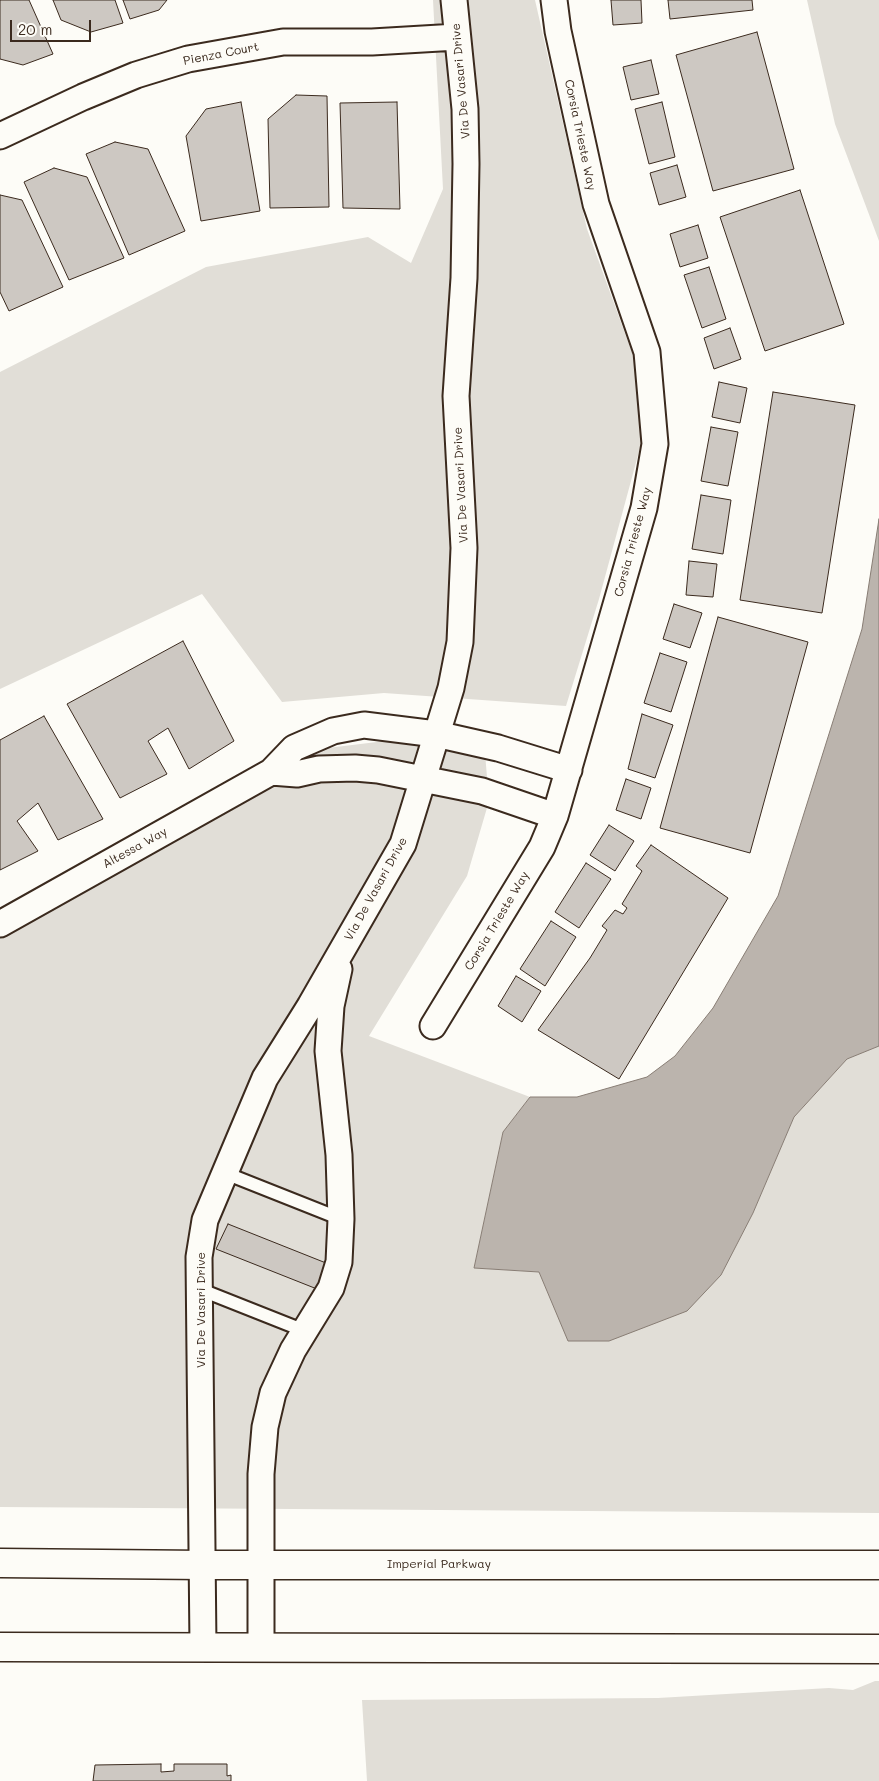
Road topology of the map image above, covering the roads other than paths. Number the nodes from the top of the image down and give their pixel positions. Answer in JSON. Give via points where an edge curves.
{"nodes":[{"id":1,"x":454,"y":0,"type":"edge"},
{"id":2,"x":554,"y":0,"type":"edge"},
{"id":3,"x":457,"y":37,"type":"junction"},
{"id":4,"x":0,"y":136,"type":"edge"},
{"id":5,"x":436,"y":734,"type":"junction"},
{"id":6,"x":568,"y":770,"type":"junction"},
{"id":7,"x":271,"y":772,"type":"junction"},
{"id":8,"x":422,"y":780,"type":"junction"},
{"id":9,"x":555,"y":816,"type":"junction"},
{"id":10,"x":0,"y":924,"type":"edge"},
{"id":11,"x":344,"y":947,"type":"junction"},
{"id":12,"x":433,"y":1026,"type":"dead end"},
{"id":13,"x":225,"y":1173,"type":"junction"},
{"id":14,"x":341,"y":1218,"type":"junction"},
{"id":15,"x":199,"y":1288,"type":"junction"},
{"id":16,"x":305,"y":1331,"type":"junction"},
{"id":17,"x":0,"y":1563,"type":"edge"},
{"id":18,"x":263,"y":1565,"type":"junction"},
{"id":19,"x":879,"y":1565,"type":"edge"},
{"id":20,"x":204,"y":1566,"type":"junction"},
{"id":21,"x":0,"y":1647,"type":"edge"},
{"id":22,"x":203,"y":1647,"type":"junction"},
{"id":23,"x":261,"y":1647,"type":"junction"},
{"id":24,"x":879,"y":1649,"type":"edge"}],
"edges":[{"from":1,"to":3,"type":"street","name":"Via De Vasari Drive"},
{"from":2,"to":6,"type":"street","name":"Corsia Trieste Way","via":[[596,204],[647,352],[655,444],[644,508]]},
{"from":3,"to":4,"type":"street","name":"Pienza Court","via":[[372,42],[283,42],[188,59],[136,75]]},
{"from":3,"to":5,"type":"street","name":"Via De Vasari Drive","via":[[465,109],[466,164],[464,278],[456,396],[464,548],[460,642],[451,688]]},
{"from":5,"to":6,"type":"street","name":"Altessa Way","via":[[498,748]]},
{"from":5,"to":7,"type":"street","name":"Altessa Way","via":[[364,725],[332,731],[294,748]]},
{"from":5,"to":8,"type":"street","name":"Via De Vasari Drive"},
{"from":6,"to":9,"type":"street","name":"Corsia Trieste Way"},
{"from":7,"to":8,"type":"street","via":[[297,774],[319,769],[355,768]]},
{"from":7,"to":10,"type":"street","name":"Altessa Way"},
{"from":8,"to":9,"type":"street","via":[[482,791]]},
{"from":8,"to":11,"type":"street","name":"Via De Vasari Drive","via":[[403,844]]},
{"from":9,"to":12,"type":"street","name":"Corsia Trieste Way","via":[[542,847]]},
{"from":11,"to":13,"type":"street","name":"Via De Vasari Drive","via":[[265,1078]]},
{"from":11,"to":14,"type":"street","name":"Via De Vasari Drive","via":[[331,1006],[328,1051],[339,1154]]},
{"from":13,"to":14,"type":"lane"},
{"from":13,"to":15,"type":"street","name":"Via De Vasari Drive","via":[[204,1220]]},
{"from":14,"to":16,"type":"street","name":"Via De Vasari Drive","via":[[338,1262],[331,1288]]},
{"from":15,"to":16,"type":"lane"},
{"from":15,"to":20,"type":"street","name":"Via De Vasari Drive"},
{"from":16,"to":18,"type":"street","name":"Via De Vasari Drive","via":[[273,1393],[265,1427],[261,1474]]},
{"from":17,"to":20,"type":"main road","name":"Imperial Parkway"},
{"from":18,"to":19,"type":"main road","name":"Imperial Parkway"},
{"from":18,"to":20,"type":"main road","name":"Imperial Parkway"},
{"from":18,"to":23,"type":"street","name":"Via De Vasari Drive"},
{"from":20,"to":22,"type":"street","name":"Via De Vasari Drive"},
{"from":21,"to":22,"type":"main road"},
{"from":22,"to":23,"type":"main road"},
{"from":23,"to":24,"type":"main road"}]}
